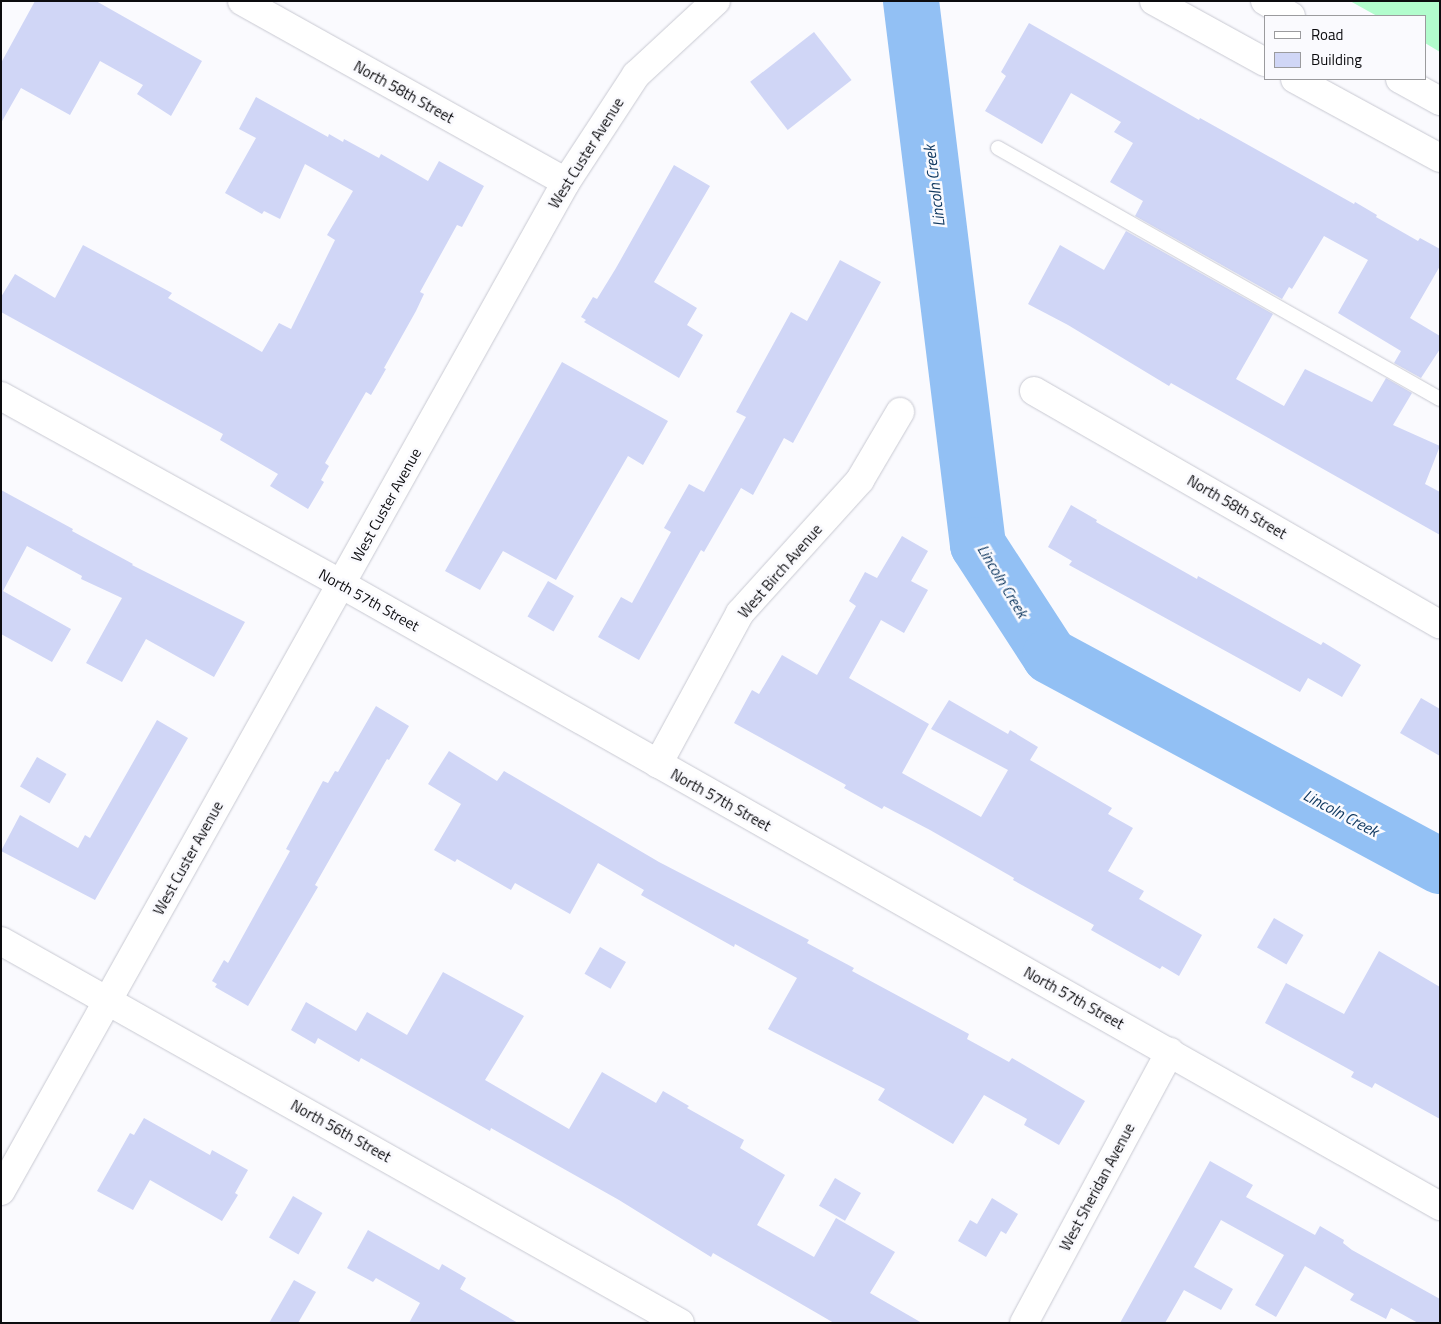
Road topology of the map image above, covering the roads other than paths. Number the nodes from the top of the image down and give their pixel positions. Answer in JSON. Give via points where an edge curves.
{"nodes":[{"id":1,"x":242,"y":1,"type":"edge"},
{"id":2,"x":716,"y":1,"type":"edge"},
{"id":3,"x":1154,"y":1,"type":"edge"},
{"id":4,"x":1265,"y":1,"type":"edge"},
{"id":5,"x":1289,"y":15,"type":"edge"},
{"id":6,"x":1264,"y":61,"type":"edge"},
{"id":7,"x":1297,"y":80,"type":"edge"},
{"id":8,"x":1402,"y":80,"type":"edge"},
{"id":9,"x":1440,"y":102,"type":"edge"},
{"id":10,"x":998,"y":148,"type":"dead end"},
{"id":11,"x":1440,"y":158,"type":"edge"},
{"id":12,"x":566,"y":182,"type":"junction"},
{"id":13,"x":1034,"y":391,"type":"dead end"},
{"id":14,"x":1,"y":396,"type":"edge"},
{"id":15,"x":1440,"y":398,"type":"edge"},
{"id":16,"x":900,"y":412,"type":"dead end"},
{"id":17,"x":341,"y":584,"type":"junction"},
{"id":18,"x":1440,"y":624,"type":"edge"},
{"id":19,"x":658,"y":764,"type":"junction"},
{"id":20,"x":1,"y":941,"type":"edge"},
{"id":21,"x":108,"y":1001,"type":"junction"},
{"id":22,"x":1170,"y":1052,"type":"junction"},
{"id":23,"x":1,"y":1191,"type":"edge"},
{"id":24,"x":1440,"y":1206,"type":"edge"},
{"id":25,"x":680,"y":1323,"type":"edge"},
{"id":26,"x":1024,"y":1323,"type":"edge"}],
"edges":[{"from":1,"to":12,"type":"street","name":"North 58th Street"},
{"from":2,"to":12,"type":"street","name":"West Custer Avenue","via":[[636,75]]},
{"from":3,"to":6,"type":"street"},
{"from":4,"to":5,"type":"street"},
{"from":7,"to":11,"type":"street"},
{"from":8,"to":9,"type":"street"},
{"from":10,"to":15,"type":"lane"},
{"from":12,"to":17,"type":"street","name":"West Custer Avenue"},
{"from":13,"to":18,"type":"street","name":"North 58th Street"},
{"from":14,"to":17,"type":"street","name":"North 57th Street"},
{"from":16,"to":19,"type":"street","name":"West Birch Avenue","via":[[860,480],[740,613]]},
{"from":17,"to":19,"type":"street","name":"North 57th Street"},
{"from":17,"to":21,"type":"street","name":"West Custer Avenue"},
{"from":19,"to":22,"type":"street","name":"North 57th Street"},
{"from":20,"to":21,"type":"street","name":"North 56th Street"},
{"from":21,"to":23,"type":"street","name":"West Custer Avenue"},
{"from":21,"to":25,"type":"street","name":"North 56th Street"},
{"from":22,"to":24,"type":"street","name":"North 57th Street"},
{"from":22,"to":26,"type":"street","name":"West Sheridan Avenue"}]}
